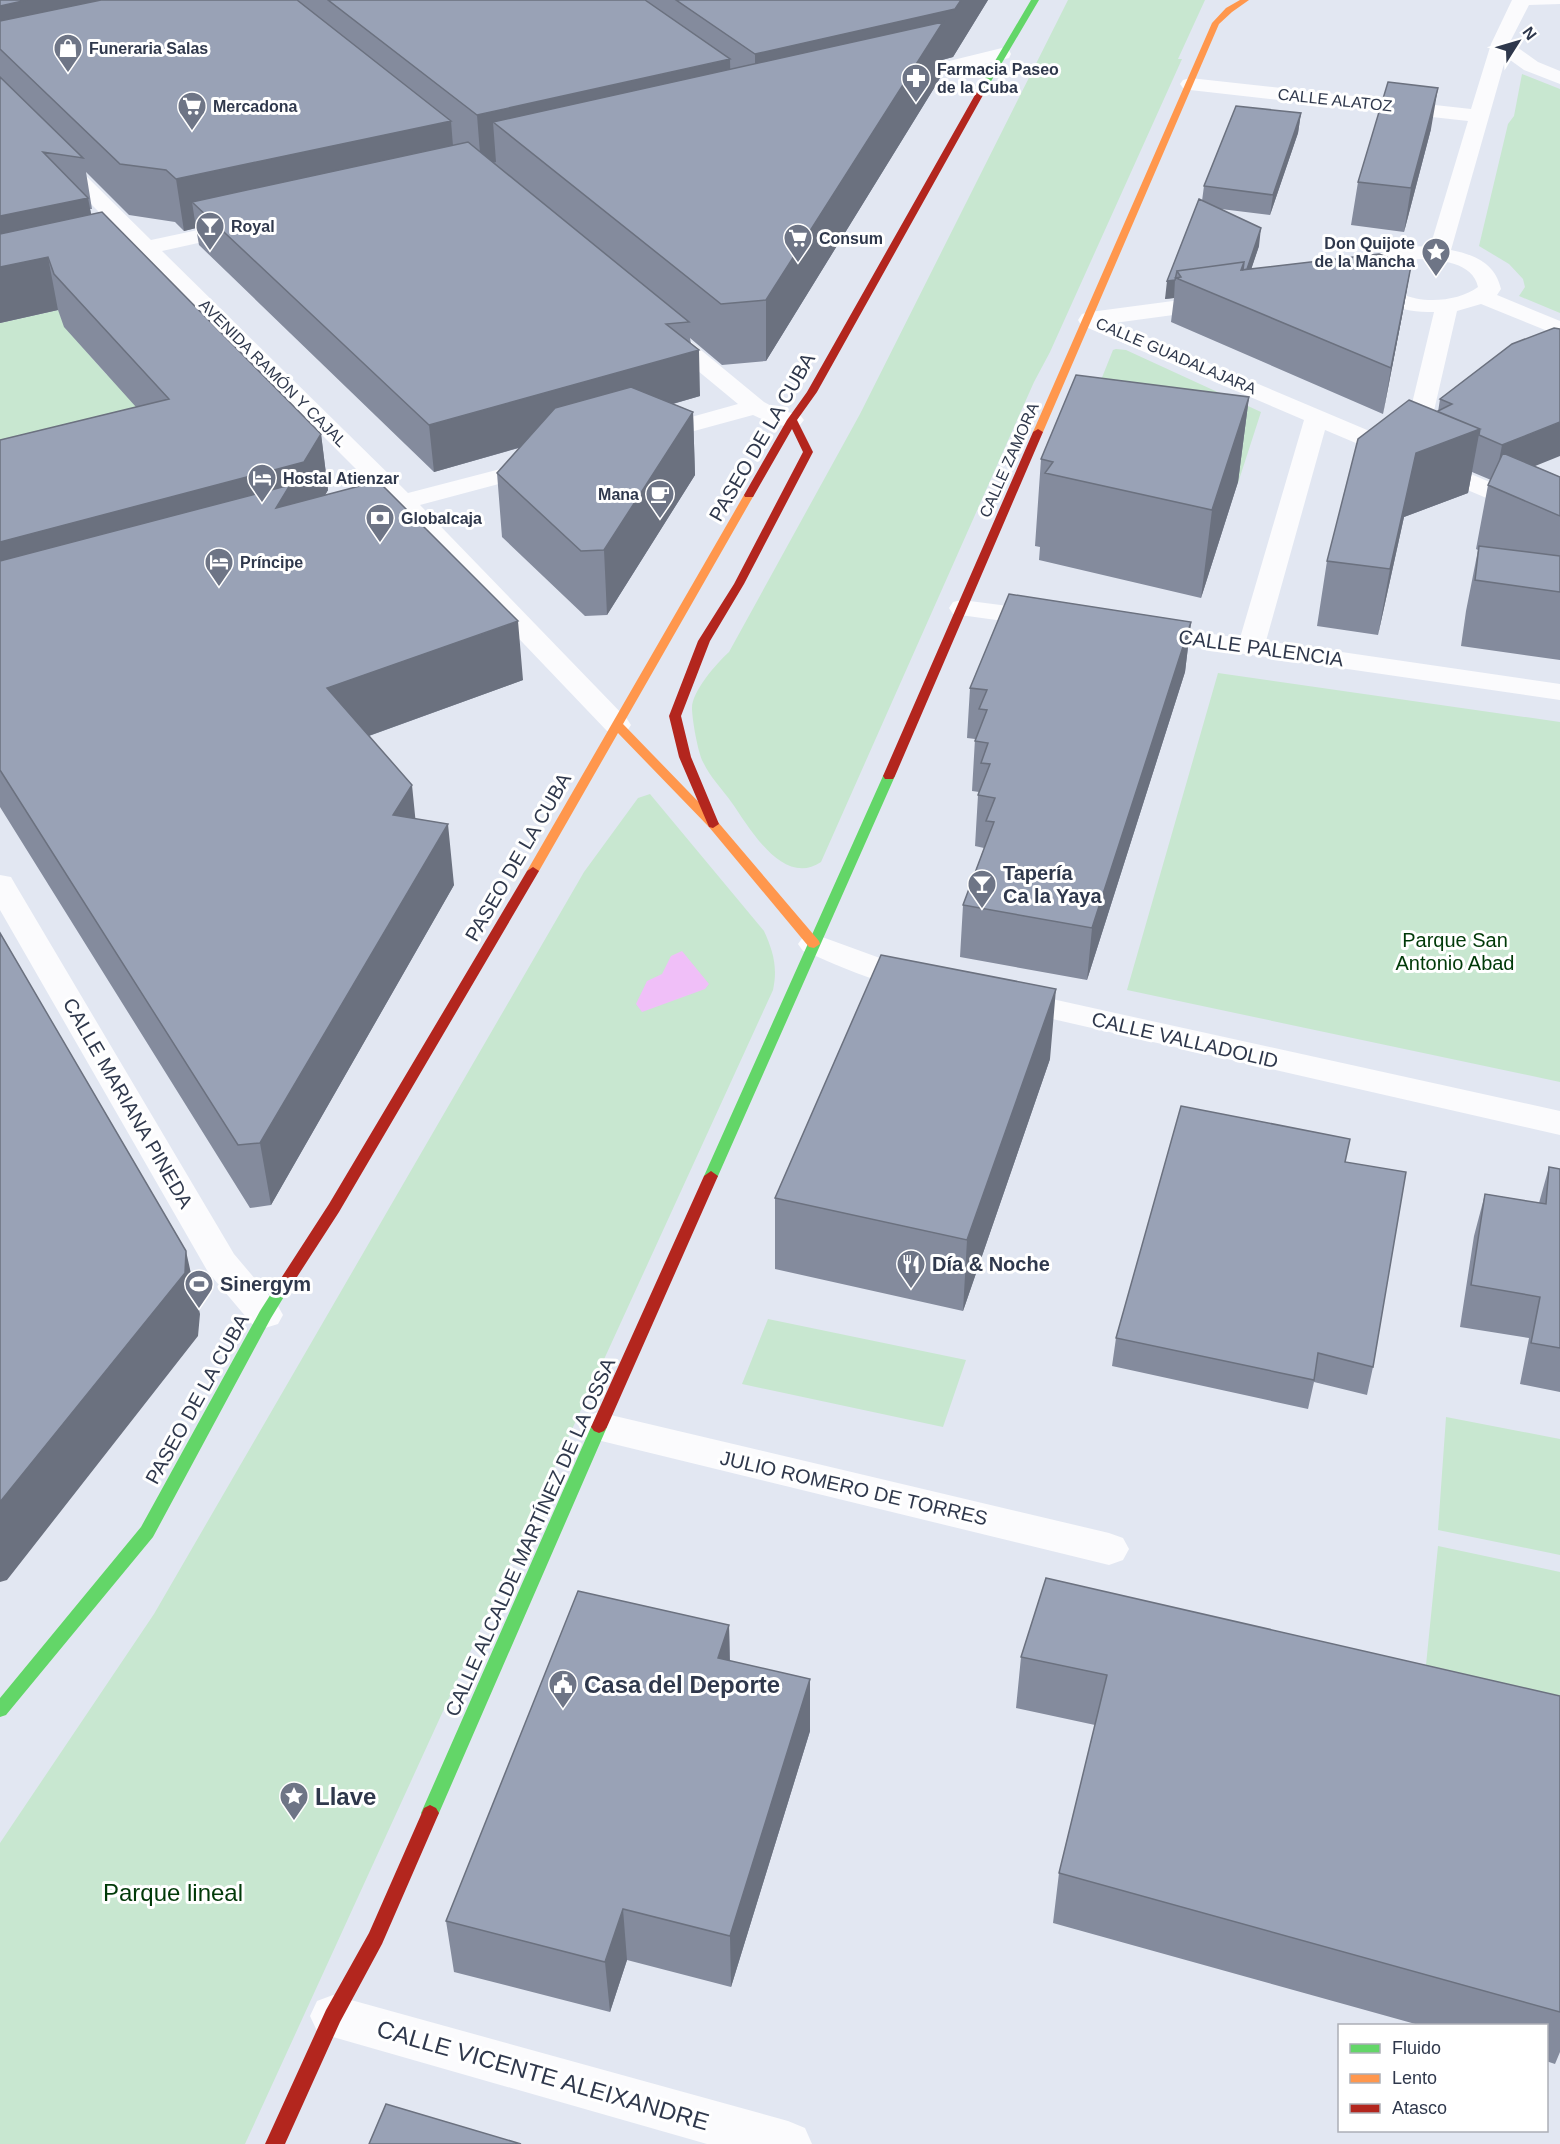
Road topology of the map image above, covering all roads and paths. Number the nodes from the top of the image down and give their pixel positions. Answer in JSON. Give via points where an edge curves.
{"nodes":[{"id":1,"x":1035,"y":0,"type":"edge"},
{"id":2,"x":1245,"y":0,"type":"edge"},
{"id":3,"x":1526,"y":0,"type":"edge"},
{"id":4,"x":1554,"y":0,"type":"edge"},
{"id":5,"x":1560,"y":4,"type":"edge"},
{"id":6,"x":1500,"y":44,"type":"junction"},
{"id":7,"x":1002,"y":54,"type":"junction"},
{"id":8,"x":1560,"y":78,"type":"edge"},
{"id":9,"x":880,"y":83,"type":"edge"},
{"id":10,"x":1190,"y":84,"type":"junction"},
{"id":11,"x":0,"y":102,"type":"edge"},
{"id":12,"x":1480,"y":116,"type":"junction"},
{"id":13,"x":256,"y":223,"type":"edge"},
{"id":14,"x":146,"y":247,"type":"junction"},
{"id":15,"x":1438,"y":254,"type":"junction"},
{"id":16,"x":78,"y":263,"type":"edge"},
{"id":17,"x":1370,"y":280,"type":"junction"},
{"id":18,"x":1347,"y":284,"type":"edge"},
{"id":19,"x":1483,"y":297,"type":"junction"},
{"id":20,"x":1243,"y":299,"type":"edge"},
{"id":21,"x":1447,"y":306,"type":"junction"},
{"id":22,"x":646,"y":316,"type":"edge"},
{"id":23,"x":1089,"y":320,"type":"junction"},
{"id":24,"x":1560,"y":329,"type":"edge"},
{"id":25,"x":756,"y":407,"type":"junction"},
{"id":26,"x":1317,"y":416,"type":"junction"},
{"id":27,"x":792,"y":420,"type":"junction"},
{"id":28,"x":628,"y":442,"type":"edge"},
{"id":29,"x":562,"y":460,"type":"edge"},
{"id":30,"x":1422,"y":461,"type":"junction"},
{"id":31,"x":403,"y":502,"type":"junction"},
{"id":32,"x":364,"y":513,"type":"edge"},
{"id":33,"x":1560,"y":521,"type":"edge"},
{"id":34,"x":962,"y":608,"type":"junction"},
{"id":35,"x":1074,"y":622,"type":"edge"},
{"id":36,"x":1121,"y":629,"type":"edge"},
{"id":37,"x":1251,"y":646,"type":"junction"},
{"id":38,"x":1560,"y":692,"type":"edge"},
{"id":39,"x":617,"y":725,"type":"junction"},
{"id":40,"x":713,"y":824,"type":"junction"},
{"id":41,"x":0,"y":884,"type":"edge"},
{"id":42,"x":814,"y":944,"type":"junction"},
{"id":43,"x":947,"y":986,"type":"edge"},
{"id":44,"x":982,"y":994,"type":"edge"},
{"id":45,"x":1560,"y":1123,"type":"edge"},
{"id":46,"x":265,"y":1315,"type":"junction"},
{"id":47,"x":598,"y":1427,"type":"junction"},
{"id":48,"x":1109,"y":1549,"type":"dead end"},
{"id":49,"x":0,"y":1710,"type":"edge"},
{"id":50,"x":333,"y":2016,"type":"junction"},
{"id":51,"x":275,"y":2144,"type":"edge"},
{"id":52,"x":788,"y":2144,"type":"edge"}],
"edges":[{"from":1,"to":7,"type":"main road","name":"PASEO DE LA CUBA"},
{"from":2,"to":10,"type":"main road","name":"CALLE ZAMORA","via":[[1216,23]]},
{"from":3,"to":4,"type":"street"},
{"from":3,"to":5,"type":"street"},
{"from":3,"to":6,"type":"street"},
{"from":6,"to":8,"type":"street","via":[[1531,66]]},
{"from":6,"to":12,"type":"street"},
{"from":7,"to":9,"type":"street"},
{"from":7,"to":27,"type":"main road","name":"PASEO DE LA CUBA","via":[[829,362]]},
{"from":10,"to":12,"type":"street","name":"CALLE ALATOZ"},
{"from":10,"to":23,"type":"main road","name":"CALLE ZAMORA"},
{"from":11,"to":14,"type":"street","name":"AVENIDA RAMÓN Y CAJAL"},
{"from":12,"to":15,"type":"street"},
{"from":13,"to":14,"type":"street"},
{"from":14,"to":16,"type":"street"},
{"from":14,"to":31,"type":"street","name":"AVENIDA RAMÓN Y CAJAL"},
{"from":15,"to":17,"type":"street","via":[[1385,258],[1374,264]]},
{"from":15,"to":19,"type":"street","via":[[1483,270],[1490,280],[1490,289]]},
{"from":17,"to":18,"type":"street"},
{"from":17,"to":21,"type":"street","via":[[1377,289],[1399,300]]},
{"from":19,"to":21,"type":"street"},
{"from":19,"to":24,"type":"street"},
{"from":20,"to":23,"type":"street","name":"CALLE GUADALAJARA"},
{"from":21,"to":30,"type":"street","via":[[1415,441]]},
{"from":22,"to":25,"type":"street"},
{"from":23,"to":26,"type":"street","name":"CALLE GUADALAJARA"},
{"from":23,"to":34,"type":"main road","name":"CALLE ZAMORA"},
{"from":25,"to":27,"type":"street"},
{"from":25,"to":28,"type":"street"},
{"from":26,"to":30,"type":"street","name":"CALLE GUADALAJARA"},
{"from":26,"to":37,"type":"street"},
{"from":27,"to":39,"type":"main road","name":"PASEO DE LA CUBA"},
{"from":27,"to":40,"type":"main road","via":[[808,452],[739,584],[704,641],[675,716],[685,757]]},
{"from":29,"to":31,"type":"street"},
{"from":30,"to":33,"type":"street","name":"CALLE GUADALAJARA"},
{"from":31,"to":32,"type":"street"},
{"from":31,"to":39,"type":"street","name":"AVENIDA RAMÓN Y CAJAL"},
{"from":34,"to":35,"type":"street"},
{"from":34,"to":42,"type":"main road","name":"CALLE ZAMORA"},
{"from":36,"to":37,"type":"street","name":"CALLE PALENCIA"},
{"from":37,"to":38,"type":"street","name":"CALLE PALENCIA"},
{"from":39,"to":40,"type":"main road"},
{"from":39,"to":46,"type":"main road","name":"PASEO DE LA CUBA","via":[[334,1208]]},
{"from":40,"to":42,"type":"main road"},
{"from":41,"to":46,"type":"street","name":"CALLE MARIANA PINEDA","via":[[221,1263]]},
{"from":42,"to":43,"type":"street","via":[[891,973]]},
{"from":42,"to":47,"type":"main road","name":"CALLE ALCALDE MARTÍNEZ DE LA OSSA"},
{"from":44,"to":45,"type":"street","name":"CALLE VALLADOLID"},
{"from":46,"to":49,"type":"main road","name":"PASEO DE LA CUBA","via":[[147,1532]]},
{"from":47,"to":48,"type":"street","name":"JULIO ROMERO DE TORRES"},
{"from":47,"to":50,"type":"main road","name":"CALLE ALCALDE MARTÍNEZ DE LA OSSA","via":[[376,1938]]},
{"from":50,"to":51,"type":"main road","name":"CALLE ALCALDE MARTÍNEZ DE LA OSSA"},
{"from":50,"to":52,"type":"street","name":"CALLE VICENTE ALEIXANDRE"}]}
